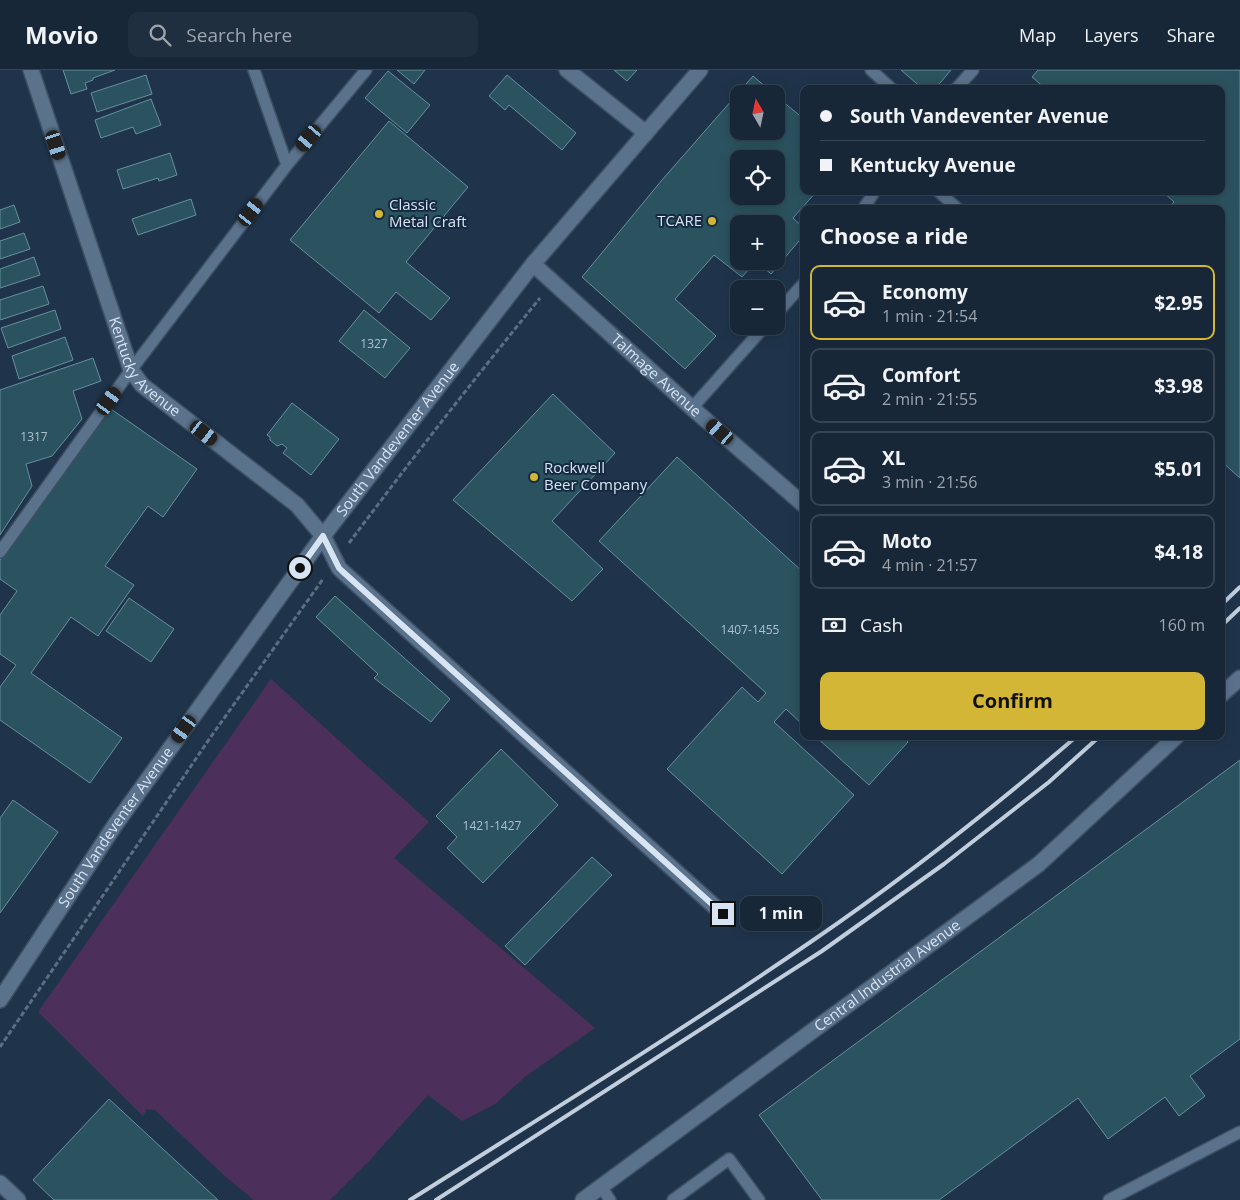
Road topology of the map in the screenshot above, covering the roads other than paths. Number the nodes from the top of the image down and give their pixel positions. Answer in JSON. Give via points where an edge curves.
{"nodes":[{"id":1,"x":31,"y":70,"type":"edge"},
{"id":2,"x":254,"y":70,"type":"edge"},
{"id":3,"x":366,"y":70,"type":"edge"},
{"id":4,"x":567,"y":70,"type":"edge"},
{"id":5,"x":700,"y":70,"type":"edge"},
{"id":6,"x":871,"y":70,"type":"edge"},
{"id":7,"x":973,"y":70,"type":"edge"},
{"id":8,"x":888,"y":85,"type":"edge"},
{"id":9,"x":960,"y":85,"type":"edge"},
{"id":10,"x":646,"y":133,"type":"junction"},
{"id":11,"x":286,"y":165,"type":"junction"},
{"id":12,"x":942,"y":195,"type":"edge"},
{"id":13,"x":954,"y":205,"type":"edge"},
{"id":14,"x":533,"y":264,"type":"junction"},
{"id":15,"x":800,"y":287,"type":"edge"},
{"id":16,"x":785,"y":304,"type":"edge"},
{"id":17,"x":757,"y":335,"type":"edge"},
{"id":18,"x":131,"y":370,"type":"junction"},
{"id":19,"x":692,"y":408,"type":"junction"},
{"id":20,"x":800,"y":502,"type":"edge"},
{"id":21,"x":323,"y":536,"type":"junction"},
{"id":22,"x":0,"y":552,"type":"edge"},
{"id":23,"x":1240,"y":678,"type":"edge"},
{"id":24,"x":1225,"y":691,"type":"edge"},
{"id":25,"x":1173,"y":740,"type":"edge"},
{"id":26,"x":723,"y":914,"type":"dead end"},
{"id":27,"x":0,"y":1000,"type":"edge"},
{"id":28,"x":1240,"y":1132,"type":"edge"},
{"id":29,"x":0,"y":1184,"type":"edge"},
{"id":30,"x":601,"y":1187,"type":"junction"},
{"id":31,"x":18,"y":1200,"type":"edge"},
{"id":32,"x":583,"y":1200,"type":"edge"},
{"id":33,"x":610,"y":1200,"type":"edge"},
{"id":34,"x":673,"y":1200,"type":"edge"},
{"id":35,"x":759,"y":1200,"type":"edge"},
{"id":36,"x":1109,"y":1200,"type":"edge"}],
"edges":[{"from":1,"to":18,"type":"street","name":"Kentucky Avenue"},
{"from":2,"to":11,"type":"lane"},
{"from":3,"to":11,"type":"lane"},
{"from":4,"to":10,"type":"street"},
{"from":5,"to":10,"type":"street","name":"South Vandeventer Avenue"},
{"from":6,"to":8,"type":"lane"},
{"from":7,"to":9,"type":"lane"},
{"from":10,"to":14,"type":"street","name":"South Vandeventer Avenue"},
{"from":11,"to":18,"type":"lane"},
{"from":12,"to":13,"type":"lane"},
{"from":14,"to":19,"type":"street","name":"Talmage Avenue"},
{"from":14,"to":21,"type":"street","name":"South Vandeventer Avenue"},
{"from":15,"to":16,"type":"lane"},
{"from":17,"to":19,"type":"lane"},
{"from":18,"to":21,"type":"street","name":"Kentucky Avenue","via":[[142,385],[297,505]]},
{"from":18,"to":22,"type":"lane"},
{"from":19,"to":20,"type":"street","name":"Talmage Avenue"},
{"from":21,"to":26,"type":"street","name":"Kentucky Avenue","via":[[339,568]]},
{"from":21,"to":27,"type":"street","name":"South Vandeventer Avenue","via":[[115,825]]},
{"from":23,"to":24,"type":"street"},
{"from":25,"to":30,"type":"street","name":"Central Industrial Avenue","via":[[1039,864]]},
{"from":28,"to":36,"type":"lane"},
{"from":29,"to":31,"type":"street"},
{"from":30,"to":32,"type":"street","name":"Central Industrial Avenue"},
{"from":30,"to":33,"type":"lane"},
{"from":34,"to":35,"type":"lane","via":[[729,1158]]}]}
